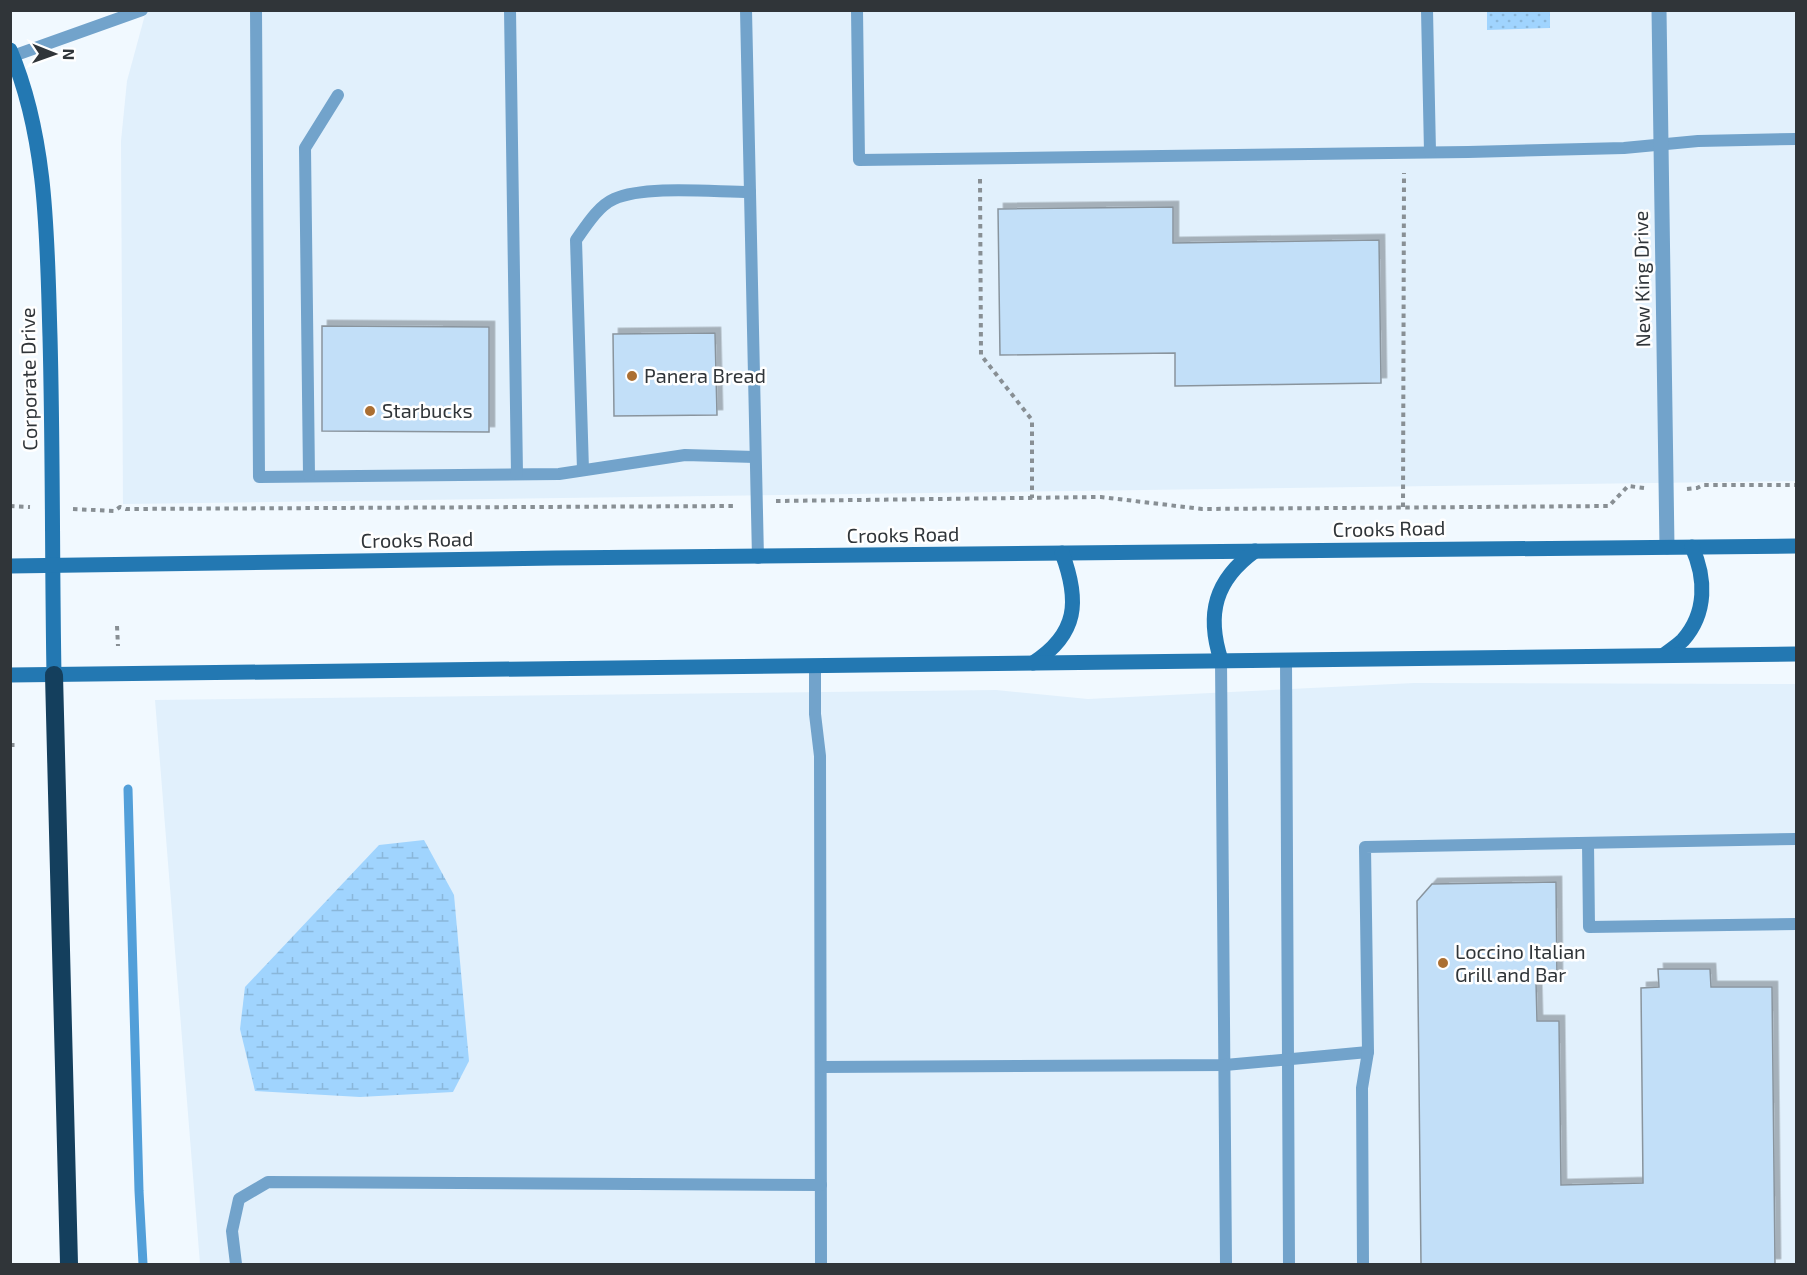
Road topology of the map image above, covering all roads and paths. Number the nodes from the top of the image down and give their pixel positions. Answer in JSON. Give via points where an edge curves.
{"nodes":[{"id":1,"x":142,"y":10,"type":"edge"},
{"id":2,"x":256,"y":10,"type":"edge"},
{"id":3,"x":510,"y":10,"type":"edge"},
{"id":4,"x":746,"y":10,"type":"edge"},
{"id":5,"x":857,"y":10,"type":"edge"},
{"id":6,"x":1427,"y":10,"type":"edge"},
{"id":7,"x":1659,"y":10,"type":"edge"},
{"id":8,"x":12,"y":53,"type":"edge"},
{"id":9,"x":338,"y":94,"type":"dead end"},
{"id":10,"x":1797,"y":139,"type":"edge"},
{"id":11,"x":1660,"y":144,"type":"junction"},
{"id":12,"x":1430,"y":152,"type":"junction"},
{"id":13,"x":1404,"y":172,"type":"dead end"},
{"id":14,"x":980,"y":175,"type":"dead end"},
{"id":15,"x":750,"y":192,"type":"junction"},
{"id":16,"x":755,"y":457,"type":"junction"},
{"id":17,"x":583,"y":470,"type":"junction"},
{"id":18,"x":517,"y":474,"type":"junction"},
{"id":19,"x":309,"y":476,"type":"junction"},
{"id":20,"x":1797,"y":485,"type":"edge"},
{"id":21,"x":1634,"y":488,"type":"dead end"},
{"id":22,"x":1697,"y":488,"type":"dead end"},
{"id":23,"x":1032,"y":498,"type":"junction"},
{"id":24,"x":757,"y":501,"type":"junction"},
{"id":25,"x":10,"y":506,"type":"edge"},
{"id":26,"x":33,"y":507,"type":"dead end"},
{"id":27,"x":1403,"y":507,"type":"junction"},
{"id":28,"x":114,"y":511,"type":"dead end"},
{"id":29,"x":1797,"y":546,"type":"edge"},
{"id":30,"x":1667,"y":547,"type":"junction"},
{"id":31,"x":1692,"y":547,"type":"junction"},
{"id":32,"x":1255,"y":551,"type":"junction"},
{"id":33,"x":1062,"y":553,"type":"junction"},
{"id":34,"x":758,"y":558,"type":"junction"},
{"id":35,"x":10,"y":566,"type":"edge"},
{"id":36,"x":52,"y":566,"type":"junction"},
{"id":37,"x":117,"y":626,"type":"dead end"},
{"id":38,"x":118,"y":646,"type":"dead end"},
{"id":39,"x":1797,"y":654,"type":"edge"},
{"id":40,"x":1664,"y":656,"type":"junction"},
{"id":41,"x":1286,"y":659,"type":"junction"},
{"id":42,"x":1221,"y":660,"type":"junction"},
{"id":43,"x":1033,"y":663,"type":"junction"},
{"id":44,"x":815,"y":665,"type":"junction"},
{"id":45,"x":10,"y":675,"type":"edge"},
{"id":46,"x":54,"y":675,"type":"junction"},
{"id":47,"x":10,"y":745,"type":"edge"},
{"id":48,"x":19,"y":745,"type":"dead end"},
{"id":49,"x":1797,"y":839,"type":"edge"},
{"id":50,"x":1588,"y":843,"type":"junction"},
{"id":51,"x":1797,"y":924,"type":"edge"},
{"id":52,"x":1368,"y":1052,"type":"junction"},
{"id":53,"x":1289,"y":1058,"type":"junction"},
{"id":54,"x":1225,"y":1065,"type":"junction"},
{"id":55,"x":821,"y":1067,"type":"junction"},
{"id":56,"x":820,"y":1185,"type":"junction"},
{"id":57,"x":69,"y":1264,"type":"edge"},
{"id":58,"x":236,"y":1264,"type":"edge"},
{"id":59,"x":821,"y":1264,"type":"edge"},
{"id":60,"x":1226,"y":1264,"type":"edge"},
{"id":61,"x":1289,"y":1264,"type":"edge"},
{"id":62,"x":1363,"y":1264,"type":"edge"}],
"edges":[{"from":1,"to":8,"type":"lane"},
{"from":2,"to":19,"type":"lane","via":[[259,477]]},
{"from":3,"to":18,"type":"lane"},
{"from":4,"to":15,"type":"lane"},
{"from":5,"to":12,"type":"lane","via":[[859,160]]},
{"from":6,"to":12,"type":"lane"},
{"from":7,"to":11,"type":"street","name":"New King Drive"},
{"from":8,"to":36,"type":"main road","name":"Corporate Drive","via":[[39,154],[44,204],[51,366]]},
{"from":9,"to":19,"type":"lane","via":[[305,148]]},
{"from":10,"to":11,"type":"lane"},
{"from":11,"to":12,"type":"lane"},
{"from":11,"to":30,"type":"street","name":"New King Drive"},
{"from":13,"to":27,"type":"path"},
{"from":14,"to":23,"type":"path","via":[[981,355],[1032,420]]},
{"from":15,"to":16,"type":"lane"},
{"from":15,"to":17,"type":"lane","via":[[643,191],[612,199],[592,217],[576,240]]},
{"from":16,"to":17,"type":"lane","via":[[685,455]]},
{"from":16,"to":24,"type":"lane"},
{"from":17,"to":18,"type":"lane"},
{"from":18,"to":19,"type":"lane"},
{"from":20,"to":22,"type":"path"},
{"from":21,"to":27,"type":"path","via":[[1628,486],[1609,506]]},
{"from":23,"to":24,"type":"path"},
{"from":23,"to":27,"type":"path","via":[[1101,497],[1202,509]]},
{"from":24,"to":28,"type":"path","via":[[736,506],[126,510],[120,507]]},
{"from":24,"to":34,"type":"lane"},
{"from":25,"to":26,"type":"path"},
{"from":29,"to":31,"type":"main road","name":"Crooks Road"},
{"from":30,"to":31,"type":"main road","name":"Crooks Road"},
{"from":30,"to":32,"type":"main road","name":"Crooks Road"},
{"from":31,"to":40,"type":"main road","via":[[1701,565],[1701,603],[1683,640]]},
{"from":32,"to":33,"type":"main road","name":"Crooks Road"},
{"from":32,"to":42,"type":"main road","via":[[1237,566],[1217,596],[1214,628]]},
{"from":33,"to":34,"type":"main road","name":"Crooks Road"},
{"from":33,"to":43,"type":"main road","via":[[1072,588],[1068,626],[1059,642]]},
{"from":34,"to":36,"type":"main road","name":"Crooks Road"},
{"from":35,"to":36,"type":"main road","name":"Crooks Road"},
{"from":36,"to":46,"type":"main road","name":"Corporate Drive"},
{"from":37,"to":38,"type":"path"},
{"from":39,"to":40,"type":"main road"},
{"from":40,"to":41,"type":"main road"},
{"from":41,"to":42,"type":"main road"},
{"from":41,"to":53,"type":"lane"},
{"from":42,"to":43,"type":"main road"},
{"from":42,"to":54,"type":"lane"},
{"from":43,"to":44,"type":"main road"},
{"from":44,"to":46,"type":"main road"},
{"from":44,"to":55,"type":"lane","via":[[814,714],[820,756]]},
{"from":45,"to":46,"type":"main road"},
{"from":46,"to":57,"type":"highway"},
{"from":47,"to":48,"type":"path"},
{"from":49,"to":50,"type":"lane"},
{"from":50,"to":51,"type":"lane","via":[[1588,927]]},
{"from":50,"to":52,"type":"lane","via":[[1365,847]]},
{"from":52,"to":53,"type":"lane"},
{"from":52,"to":62,"type":"lane","via":[[1362,1088]]},
{"from":53,"to":54,"type":"lane"},
{"from":53,"to":61,"type":"lane"},
{"from":54,"to":55,"type":"lane"},
{"from":54,"to":60,"type":"lane"},
{"from":55,"to":56,"type":"lane"},
{"from":56,"to":58,"type":"lane","via":[[268,1182],[239,1199],[232,1231]]},
{"from":56,"to":59,"type":"lane"}]}
